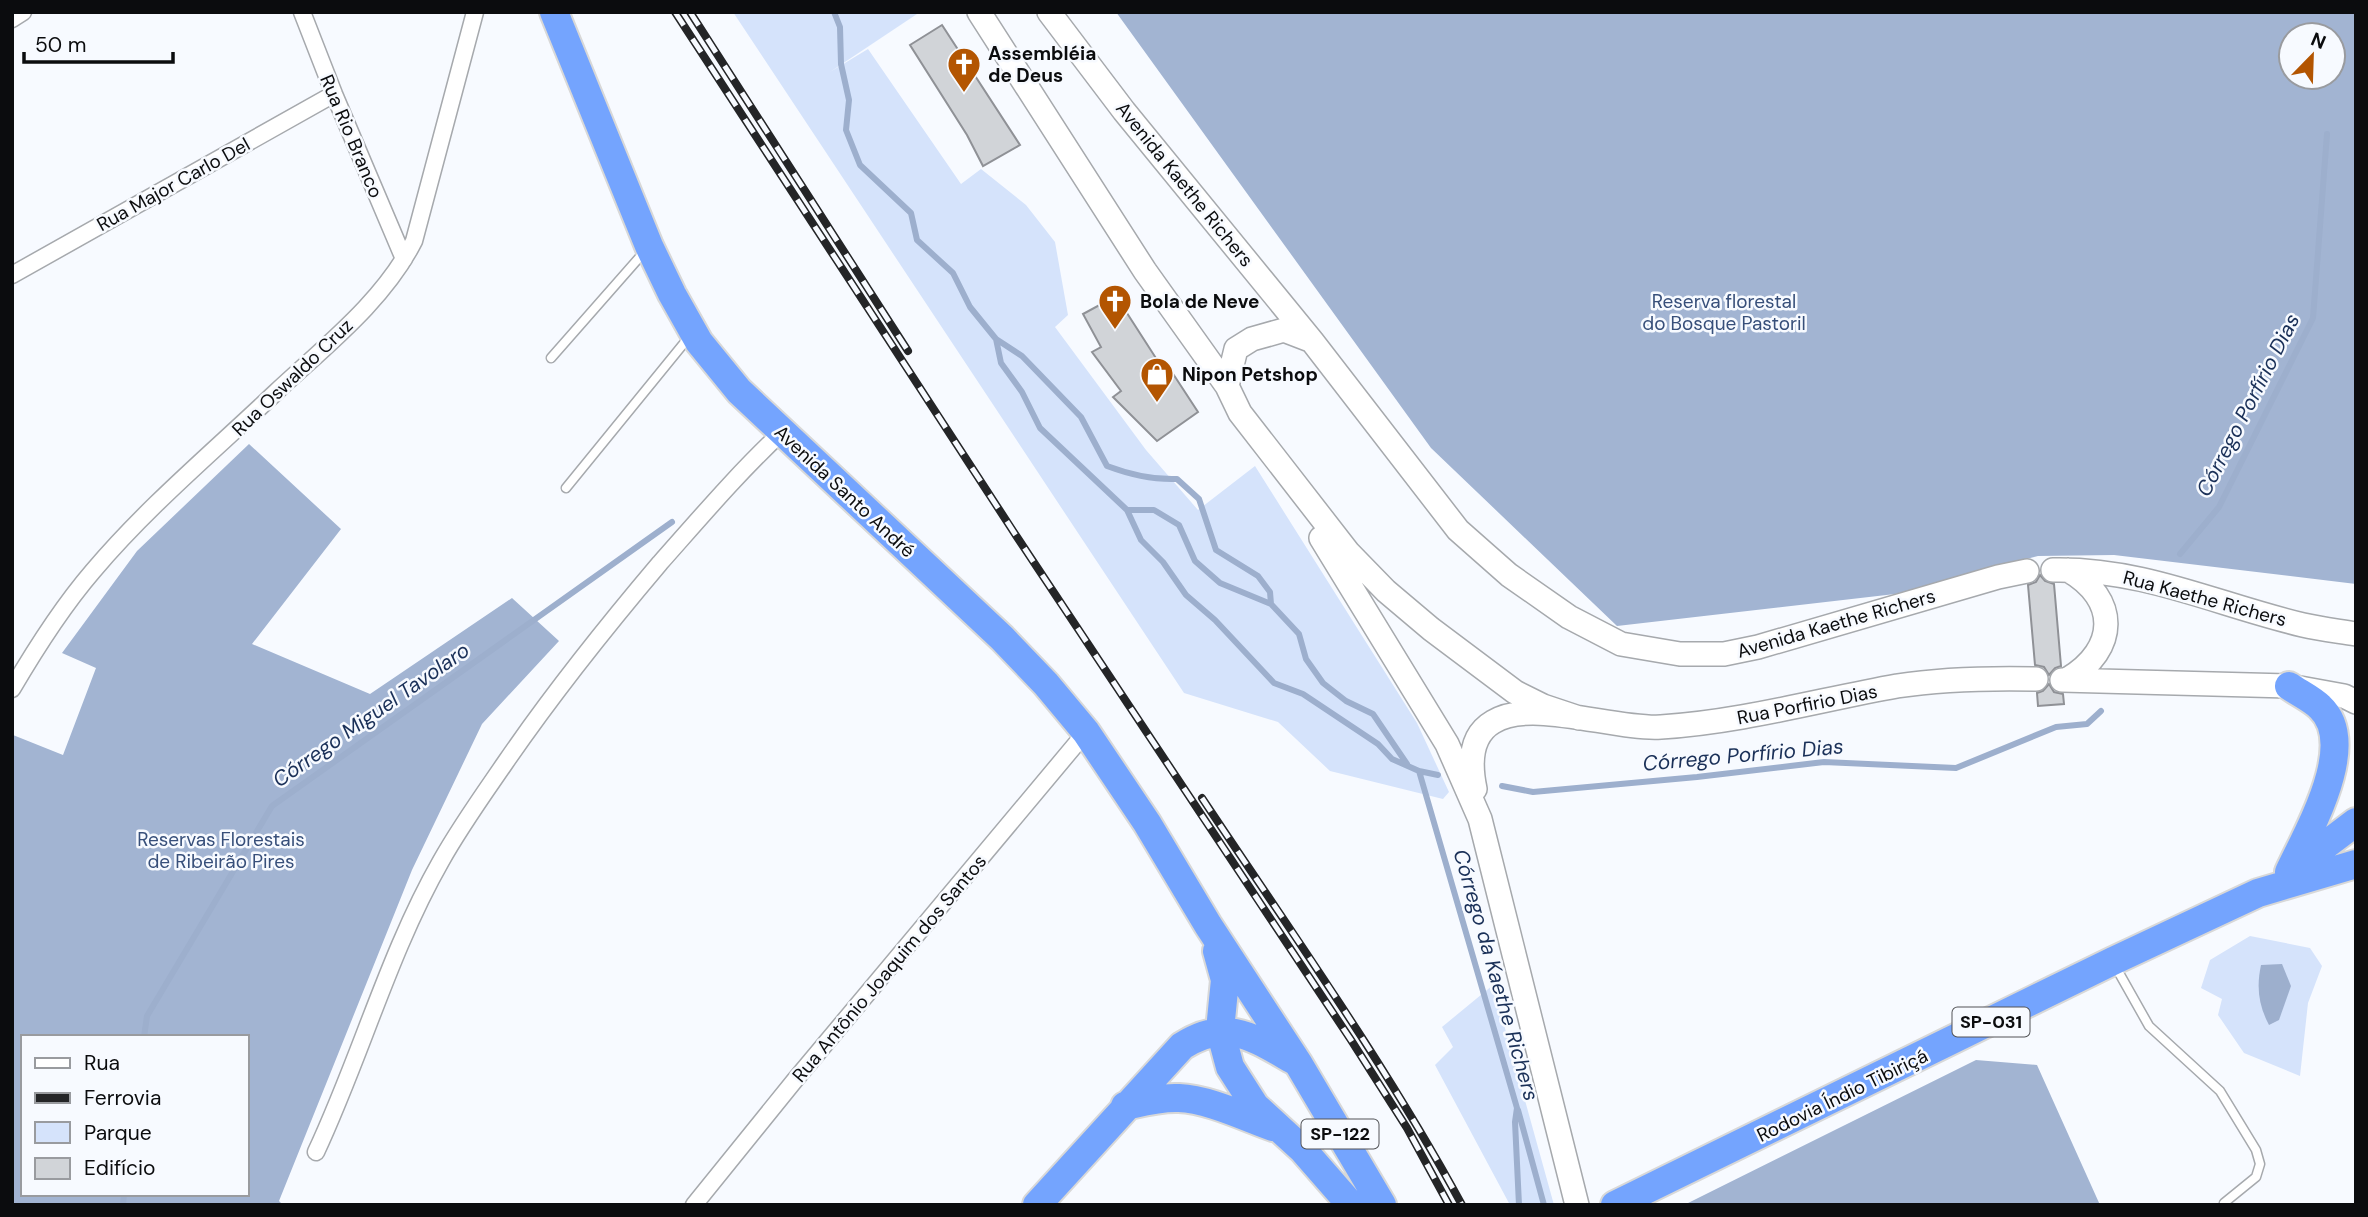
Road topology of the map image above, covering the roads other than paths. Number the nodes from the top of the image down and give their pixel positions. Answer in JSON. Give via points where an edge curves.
{"nodes":[{"id":1,"x":23,"y":12,"type":"edge"},
{"id":2,"x":302,"y":12,"type":"edge"},
{"id":3,"x":475,"y":12,"type":"edge"},
{"id":4,"x":554,"y":12,"type":"edge"},
{"id":5,"x":979,"y":12,"type":"edge"},
{"id":6,"x":1049,"y":12,"type":"edge"},
{"id":7,"x":12,"y":19,"type":"edge"},
{"id":8,"x":334,"y":94,"type":"junction"},
{"id":9,"x":649,"y":246,"type":"junction"},
{"id":10,"x":404,"y":259,"type":"junction"},
{"id":11,"x":12,"y":275,"type":"edge"},
{"id":12,"x":693,"y":332,"type":"junction"},
{"id":13,"x":1312,"y":341,"type":"junction"},
{"id":14,"x":551,"y":358,"type":"dead end"},
{"id":15,"x":1227,"y":386,"type":"junction"},
{"id":16,"x":782,"y":432,"type":"junction"},
{"id":17,"x":1268,"y":451,"type":"junction"},
{"id":18,"x":566,"y":488,"type":"dead end"},
{"id":19,"x":2027,"y":571,"type":"dead end"},
{"id":20,"x":2356,"y":634,"type":"edge"},
{"id":21,"x":2036,"y":679,"type":"dead end"},
{"id":22,"x":2289,"y":686,"type":"junction"},
{"id":23,"x":12,"y":689,"type":"edge"},
{"id":24,"x":2356,"y":702,"type":"edge"},
{"id":25,"x":1579,"y":718,"type":"junction"},
{"id":26,"x":1086,"y":732,"type":"junction"},
{"id":27,"x":1480,"y":819,"type":"junction"},
{"id":28,"x":2356,"y":822,"type":"edge"},
{"id":29,"x":2356,"y":864,"type":"edge"},
{"id":30,"x":2289,"y":872,"type":"junction"},
{"id":31,"x":2258,"y":893,"type":"junction"},
{"id":32,"x":1208,"y":925,"type":"junction"},
{"id":33,"x":2113,"y":961,"type":"junction"},
{"id":34,"x":1220,"y":1030,"type":"junction"},
{"id":35,"x":1298,"y":1063,"type":"junction"},
{"id":36,"x":1242,"y":1088,"type":"junction"},
{"id":37,"x":1125,"y":1107,"type":"junction"},
{"id":38,"x":1279,"y":1129,"type":"junction"},
{"id":39,"x":316,"y":1152,"type":"dead end"},
{"id":40,"x":2224,"y":1203,"type":"dead end"},
{"id":41,"x":694,"y":1205,"type":"edge"},
{"id":42,"x":1037,"y":1205,"type":"edge"},
{"id":43,"x":1350,"y":1205,"type":"edge"},
{"id":44,"x":1382,"y":1205,"type":"edge"},
{"id":45,"x":1577,"y":1205,"type":"edge"},
{"id":46,"x":1615,"y":1205,"type":"edge"}],
"edges":[{"from":1,"to":7,"type":"street"},
{"from":2,"to":8,"type":"street","name":"Rua Rio Branco"},
{"from":3,"to":10,"type":"street","name":"Rua Oswaldo Cruz","via":[[414,241]]},
{"from":4,"to":9,"type":"highway","name":"Avenida Santo André"},
{"from":5,"to":15,"type":"main road","via":[[1145,271]]},
{"from":6,"to":13,"type":"main road","name":"Avenida Kaethe Richers"},
{"from":8,"to":10,"type":"street","name":"Rua Rio Branco"},
{"from":8,"to":11,"type":"street","name":"Rua Major Carlo Del"},
{"from":9,"to":12,"type":"highway","name":"Avenida Santo André"},
{"from":9,"to":14,"type":"lane"},
{"from":10,"to":23,"type":"street","name":"Rua Oswaldo Cruz","via":[[347,325],[128,532],[59,615]]},
{"from":12,"to":16,"type":"highway","name":"Avenida Santo André","via":[[739,391]]},
{"from":12,"to":18,"type":"lane"},
{"from":13,"to":15,"type":"main road","via":[[1284,330],[1252,339],[1236,349]]},
{"from":13,"to":19,"type":"main road","name":"Avenida Kaethe Richers","via":[[1458,530],[1509,575],[1569,617],[1620,644],[1680,654],[1724,654]]},
{"from":15,"to":17,"type":"main road"},
{"from":16,"to":26,"type":"highway","name":"Avenida Santo André","via":[[1002,638]]},
{"from":16,"to":39,"type":"street","via":[[743,469],[603,630],[483,795],[417,907]]},
{"from":17,"to":25,"type":"main road","via":[[1348,552],[1386,591],[1515,692]]},
{"from":17,"to":27,"type":"main road","via":[[1447,744]]},
{"from":20,"to":22,"type":"main road","name":"Rua Kaethe Richers","via":[[2303,625],[2146,579],[2060,570],[2084,580],[2098,595],[2105,614],[2098,654],[2086,669],[2065,679]]},
{"from":21,"to":25,"type":"main road","name":"Rua Porfirio Dias","via":[[1957,679],[1900,686],[1716,723],[1625,726]]},
{"from":22,"to":24,"type":"main road"},
{"from":22,"to":30,"type":"highway","via":[[2321,707],[2331,722],[2334,743],[2323,798]]},
{"from":25,"to":27,"type":"main road","via":[[1511,714],[1483,729],[1471,759]]},
{"from":26,"to":32,"type":"highway","name":"Avenida Santo André"},
{"from":26,"to":41,"type":"street","name":"Rua Antônio Joaquim dos Santos"},
{"from":27,"to":45,"type":"main road"},
{"from":28,"to":30,"type":"highway","name":"Rodovia Índio Tibiriçá","number":"SP-031"},
{"from":29,"to":31,"type":"highway","name":"Rodovia Índio Tibiriçá","number":"SP-031"},
{"from":30,"to":31,"type":"highway","name":"Rodovia Índio Tibiriçá","number":"SP-031"},
{"from":31,"to":33,"type":"highway","name":"Rodovia Índio Tibiriçá","number":"SP-031"},
{"from":32,"to":34,"type":"highway","name":"Avenida Santo André","via":[[1225,980]]},
{"from":32,"to":35,"type":"highway","name":"Avenida Santo André"},
{"from":33,"to":40,"type":"lane","via":[[2149,1026],[2220,1091],[2256,1150],[2260,1164],[2256,1177]]},
{"from":33,"to":46,"type":"highway","name":"Rodovia Índio Tibiriçá","number":"SP-031"},
{"from":34,"to":35,"type":"highway","via":[[1259,1042]]},
{"from":34,"to":36,"type":"highway","number":"SP-122","via":[[1230,1067]]},
{"from":34,"to":37,"type":"highway","via":[[1182,1046]]},
{"from":35,"to":36,"type":"highway","via":[[1262,1058],[1247,1066]]},
{"from":35,"to":44,"type":"highway","number":"SP-122"},
{"from":36,"to":38,"type":"highway","number":"SP-122"},
{"from":37,"to":38,"type":"highway","via":[[1181,1098]]},
{"from":37,"to":42,"type":"highway"},
{"from":38,"to":43,"type":"highway","number":"SP-122","via":[[1328,1176]]}]}
